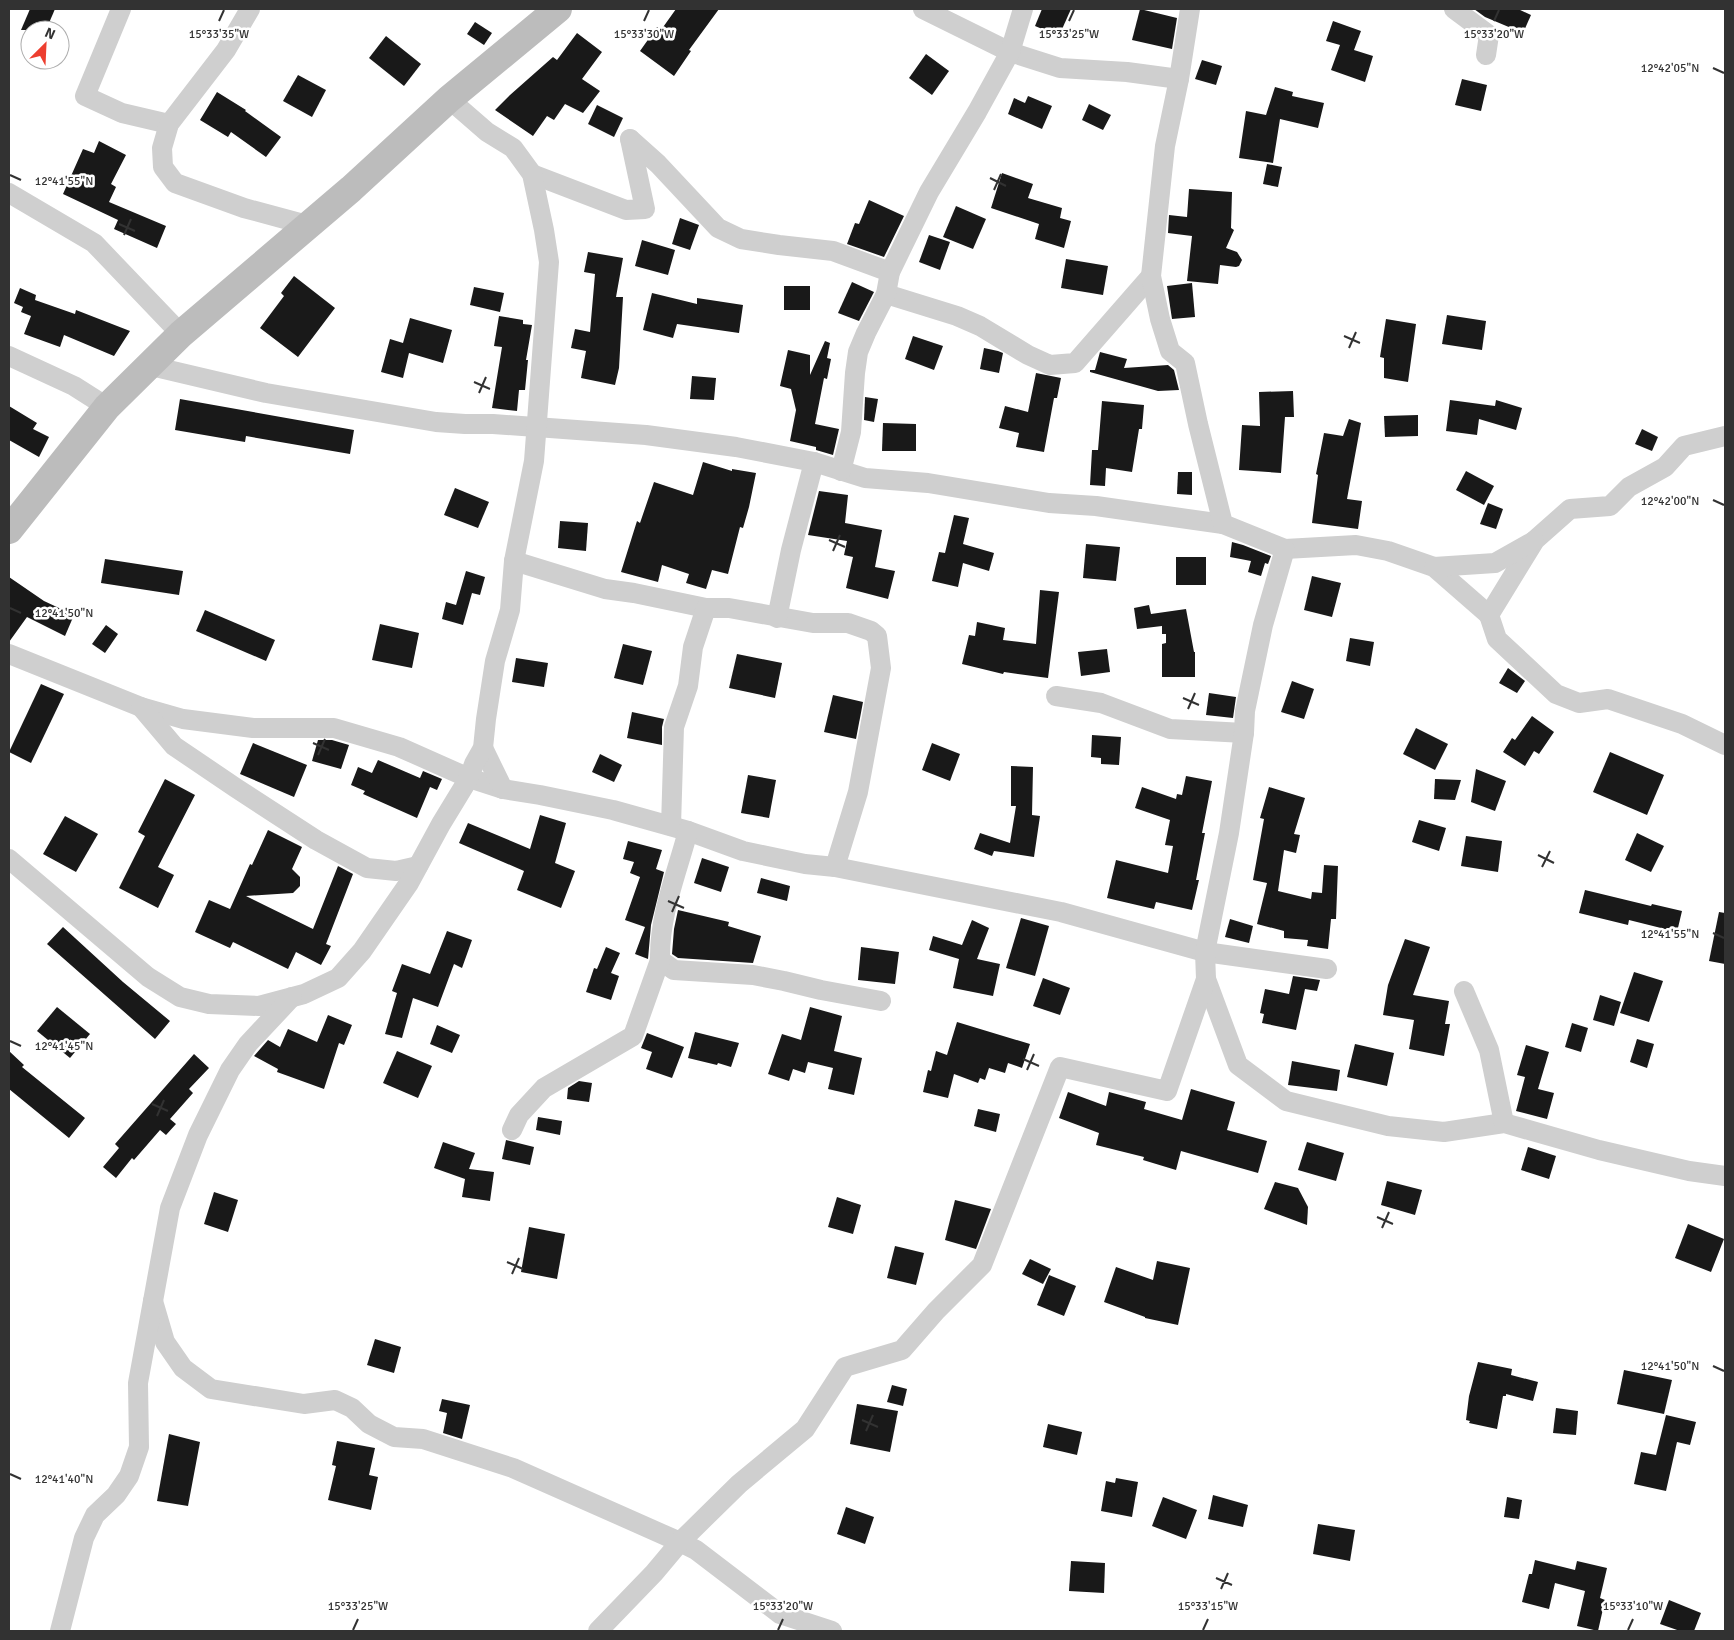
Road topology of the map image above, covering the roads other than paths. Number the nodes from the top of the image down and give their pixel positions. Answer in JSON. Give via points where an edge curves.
{"nodes":[{"id":1,"x":121,"y":9,"type":"edge"},
{"id":2,"x":250,"y":9,"type":"edge"},
{"id":3,"x":923,"y":9,"type":"edge"},
{"id":4,"x":1023,"y":9,"type":"edge"},
{"id":5,"x":1190,"y":9,"type":"edge"},
{"id":6,"x":1454,"y":9,"type":"edge"},
{"id":7,"x":545,"y":12,"type":"edge"},
{"id":8,"x":1010,"y":52,"type":"junction"},
{"id":9,"x":1486,"y":55,"type":"dead end"},
{"id":10,"x":1179,"y":79,"type":"junction"},
{"id":11,"x":449,"y":99,"type":"junction"},
{"id":12,"x":169,"y":124,"type":"junction"},
{"id":13,"x":532,"y":174,"type":"junction"},
{"id":14,"x":9,"y":192,"type":"edge"},
{"id":15,"x":307,"y":225,"type":"junction"},
{"id":16,"x":890,"y":272,"type":"junction"},
{"id":17,"x":1151,"y":276,"type":"junction"},
{"id":18,"x":886,"y":294,"type":"junction"},
{"id":19,"x":181,"y":334,"type":"junction"},
{"id":20,"x":9,"y":356,"type":"edge"},
{"id":21,"x":148,"y":365,"type":"junction"},
{"id":22,"x":107,"y":407,"type":"junction"},
{"id":23,"x":536,"y":427,"type":"junction"},
{"id":24,"x":1725,"y":436,"type":"edge"},
{"id":25,"x":814,"y":462,"type":"junction"},
{"id":26,"x":841,"y":470,"type":"junction"},
{"id":27,"x":1223,"y":524,"type":"junction"},
{"id":28,"x":9,"y":530,"type":"edge"},
{"id":29,"x":1535,"y":540,"type":"junction"},
{"id":30,"x":1285,"y":549,"type":"junction"},
{"id":31,"x":514,"y":561,"type":"junction"},
{"id":32,"x":1434,"y":568,"type":"junction"},
{"id":33,"x":706,"y":608,"type":"junction"},
{"id":34,"x":1490,"y":614,"type":"junction"},
{"id":35,"x":778,"y":618,"type":"junction"},
{"id":36,"x":9,"y":654,"type":"edge"},
{"id":37,"x":1056,"y":696,"type":"dead end"},
{"id":38,"x":141,"y":707,"type":"junction"},
{"id":39,"x":1244,"y":734,"type":"junction"},
{"id":40,"x":1725,"y":745,"type":"edge"},
{"id":41,"x":483,"y":748,"type":"junction"},
{"id":42,"x":469,"y":778,"type":"junction"},
{"id":43,"x":503,"y":789,"type":"junction"},
{"id":44,"x":680,"y":828,"type":"junction"},
{"id":45,"x":9,"y":859,"type":"edge"},
{"id":46,"x":418,"y":866,"type":"junction"},
{"id":47,"x":835,"y":867,"type":"junction"},
{"id":48,"x":1204,"y":952,"type":"junction"},
{"id":49,"x":660,"y":960,"type":"junction"},
{"id":50,"x":1327,"y":969,"type":"dead end"},
{"id":51,"x":1206,"y":979,"type":"junction"},
{"id":52,"x":1464,"y":990,"type":"dead end"},
{"id":53,"x":292,"y":997,"type":"junction"},
{"id":54,"x":882,"y":1001,"type":"dead end"},
{"id":55,"x":1504,"y":1123,"type":"junction"},
{"id":56,"x":512,"y":1130,"type":"dead end"},
{"id":57,"x":1725,"y":1176,"type":"edge"},
{"id":58,"x":153,"y":1301,"type":"junction"},
{"id":59,"x":680,"y":1542,"type":"junction"},
{"id":60,"x":60,"y":1631,"type":"edge"},
{"id":61,"x":598,"y":1631,"type":"edge"},
{"id":62,"x":832,"y":1631,"type":"edge"}],
"edges":[{"from":1,"to":12,"type":"street","via":[[85,96],[122,113]]},
{"from":2,"to":12,"type":"street","via":[[226,50]]},
{"from":3,"to":8,"type":"street"},
{"from":4,"to":8,"type":"street"},
{"from":5,"to":10,"type":"street"},
{"from":6,"to":9,"type":"street","via":[[1489,35]]},
{"from":7,"to":11,"type":"main road"},
{"from":8,"to":10,"type":"street","via":[[1060,68]]},
{"from":8,"to":16,"type":"street","via":[[929,192]]},
{"from":10,"to":17,"type":"street","via":[[1165,146]]},
{"from":11,"to":13,"type":"street","via":[[487,132],[513,148]]},
{"from":11,"to":15,"type":"main road"},
{"from":12,"to":15,"type":"street","via":[[162,148],[163,167],[175,183],[244,208]]},
{"from":13,"to":16,"type":"street","via":[[626,210],[645,209],[630,139],[718,228],[741,239],[833,251]]},
{"from":13,"to":23,"type":"street","via":[[549,262]]},
{"from":14,"to":19,"type":"street","via":[[94,244]]},
{"from":15,"to":19,"type":"main road"},
{"from":16,"to":18,"type":"street"},
{"from":17,"to":18,"type":"street","via":[[1075,363],[1050,365],[957,316]]},
{"from":17,"to":27,"type":"street","via":[[1170,351],[1185,363]]},
{"from":18,"to":26,"type":"street","via":[[858,352],[851,432]]},
{"from":19,"to":21,"type":"main road"},
{"from":20,"to":22,"type":"street","via":[[74,386]]},
{"from":21,"to":22,"type":"main road"},
{"from":21,"to":23,"type":"street","via":[[266,393],[392,416],[449,424]]},
{"from":22,"to":28,"type":"main road"},
{"from":23,"to":25,"type":"street","via":[[646,435]]},
{"from":23,"to":31,"type":"street","via":[[534,461]]},
{"from":24,"to":29,"type":"street","via":[[1684,446],[1665,466],[1629,487],[1610,506],[1570,509]]},
{"from":25,"to":26,"type":"street"},
{"from":25,"to":35,"type":"street","via":[[791,550]]},
{"from":26,"to":27,"type":"street","via":[[866,478],[928,483],[1049,503],[1096,506]]},
{"from":27,"to":30,"type":"street"},
{"from":29,"to":32,"type":"street","via":[[1495,563]]},
{"from":29,"to":34,"type":"street"},
{"from":30,"to":32,"type":"street","via":[[1356,545],[1388,551]]},
{"from":30,"to":39,"type":"street","via":[[1262,625],[1245,711]]},
{"from":31,"to":33,"type":"street","via":[[605,589]]},
{"from":31,"to":41,"type":"street","via":[[510,610],[495,661]]},
{"from":32,"to":34,"type":"street"},
{"from":33,"to":35,"type":"street","via":[[729,608]]},
{"from":33,"to":44,"type":"street","via":[[693,647],[688,686],[674,727]]},
{"from":34,"to":40,"type":"street","via":[[1497,639],[1556,694],[1579,703],[1608,699],[1682,724]]},
{"from":35,"to":47,"type":"street","via":[[848,623],[871,630],[877,636],[881,668],[858,792]]},
{"from":36,"to":38,"type":"street"},
{"from":37,"to":39,"type":"street","via":[[1101,703],[1170,729]]},
{"from":38,"to":42,"type":"street","via":[[184,719],[253,728],[334,728],[399,746]]},
{"from":38,"to":46,"type":"street","via":[[174,746],[316,840],[366,868],[396,871]]},
{"from":39,"to":48,"type":"street","via":[[1229,833]]},
{"from":41,"to":42,"type":"street"},
{"from":41,"to":43,"type":"street"},
{"from":42,"to":43,"type":"street"},
{"from":42,"to":46,"type":"street"},
{"from":43,"to":44,"type":"street","via":[[613,810]]},
{"from":44,"to":47,"type":"street","via":[[742,851]]},
{"from":44,"to":49,"type":"street","via":[[660,943]]},
{"from":45,"to":53,"type":"street","via":[[148,978],[180,998],[209,1004],[259,1006]]},
{"from":46,"to":53,"type":"street","via":[[362,951],[338,978]]},
{"from":47,"to":48,"type":"street","via":[[1060,912]]},
{"from":48,"to":50,"type":"street"},
{"from":48,"to":51,"type":"street"},
{"from":49,"to":54,"type":"street","via":[[674,970],[754,975]]},
{"from":49,"to":56,"type":"street","via":[[634,1036],[544,1088],[519,1115]]},
{"from":51,"to":55,"type":"street","via":[[1238,1064],[1286,1101],[1388,1126],[1444,1132]]},
{"from":51,"to":59,"type":"street","via":[[1166,1091],[1060,1067],[982,1265],[902,1350],[845,1367],[805,1429],[738,1484]]},
{"from":52,"to":55,"type":"street","via":[[1489,1050]]},
{"from":53,"to":58,"type":"street","via":[[248,1044],[230,1070],[198,1135],[170,1208]]},
{"from":55,"to":57,"type":"street","via":[[1599,1150]]},
{"from":58,"to":59,"type":"street","via":[[165,1342],[183,1368],[211,1389],[304,1404],[335,1400],[394,1436],[423,1439],[514,1468]]},
{"from":58,"to":60,"type":"street","via":[[138,1383],[139,1447],[129,1476],[95,1514],[84,1538]]},
{"from":59,"to":61,"type":"street"},
{"from":59,"to":62,"type":"street","via":[[696,1550],[780,1614]]}]}
